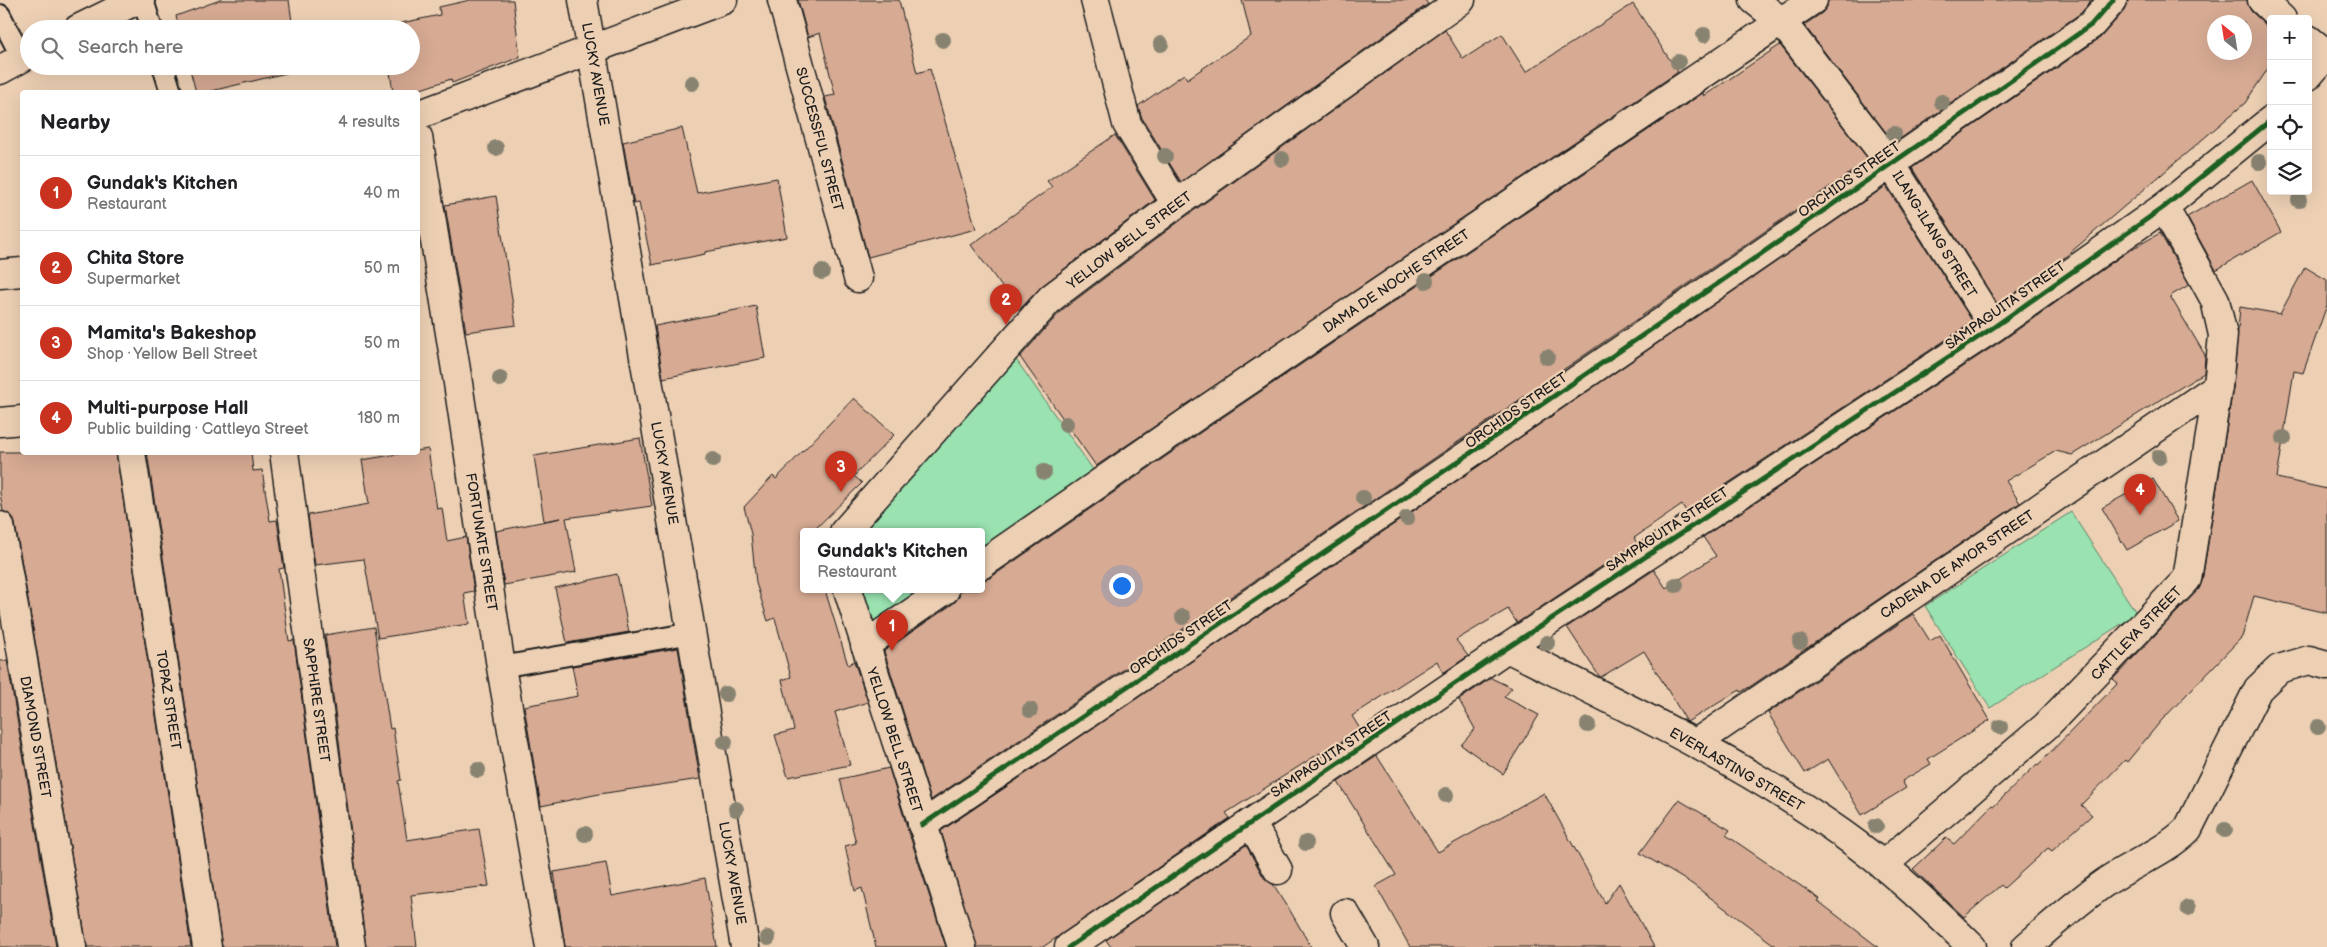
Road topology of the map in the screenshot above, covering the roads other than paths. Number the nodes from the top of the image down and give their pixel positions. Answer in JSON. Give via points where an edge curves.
{"nodes":[{"id":1,"x":137,"y":0,"type":"edge"},
{"id":2,"x":143,"y":0,"type":"edge"},
{"id":3,"x":583,"y":0,"type":"edge"},
{"id":4,"x":722,"y":0,"type":"edge"},
{"id":5,"x":782,"y":0,"type":"edge"},
{"id":6,"x":1095,"y":0,"type":"edge"},
{"id":7,"x":1461,"y":0,"type":"edge"},
{"id":8,"x":1754,"y":0,"type":"edge"},
{"id":9,"x":1813,"y":0,"type":"edge"},
{"id":10,"x":2113,"y":0,"type":"edge"},
{"id":11,"x":0,"y":15,"type":"edge"},
{"id":12,"x":96,"y":20,"type":"edge"},
{"id":13,"x":149,"y":20,"type":"edge"},
{"id":14,"x":1782,"y":22,"type":"junction"},
{"id":15,"x":2312,"y":42,"type":"edge"},
{"id":16,"x":592,"y":49,"type":"junction"},
{"id":17,"x":17,"y":61,"type":"edge"},
{"id":18,"x":2312,"y":71,"type":"edge"},
{"id":19,"x":166,"y":75,"type":"edge"},
{"id":20,"x":170,"y":90,"type":"edge"},
{"id":21,"x":420,"y":114,"type":"edge"},
{"id":22,"x":2267,"y":123,"type":"edge"},
{"id":23,"x":420,"y":149,"type":"edge"},
{"id":24,"x":1891,"y":164,"type":"junction"},
{"id":25,"x":1176,"y":204,"type":"junction"},
{"id":26,"x":2164,"y":207,"type":"junction"},
{"id":27,"x":20,"y":272,"type":"edge"},
{"id":28,"x":0,"y":274,"type":"edge"},
{"id":29,"x":858,"y":278,"type":"dead end"},
{"id":30,"x":1994,"y":327,"type":"junction"},
{"id":31,"x":2218,"y":386,"type":"junction"},
{"id":32,"x":20,"y":420,"type":"edge"},
{"id":33,"x":0,"y":422,"type":"edge"},
{"id":34,"x":131,"y":455,"type":"edge"},
{"id":35,"x":284,"y":455,"type":"edge"},
{"id":36,"x":0,"y":526,"type":"edge"},
{"id":37,"x":848,"y":528,"type":"edge"},
{"id":38,"x":985,"y":562,"type":"edge"},
{"id":39,"x":849,"y":593,"type":"edge"},
{"id":40,"x":941,"y":593,"type":"edge"},
{"id":41,"x":692,"y":632,"type":"junction"},
{"id":42,"x":865,"y":645,"type":"junction"},
{"id":43,"x":1507,"y":648,"type":"junction"},
{"id":44,"x":2318,"y":663,"type":"edge"},
{"id":45,"x":501,"y":667,"type":"junction"},
{"id":46,"x":1696,"y":743,"type":"junction"},
{"id":47,"x":1250,"y":823,"type":"junction"},
{"id":48,"x":922,"y":825,"type":"junction"},
{"id":49,"x":1883,"y":865,"type":"junction"},
{"id":50,"x":1278,"y":870,"type":"dead end"},
{"id":51,"x":1345,"y":913,"type":"dead end"},
{"id":52,"x":72,"y":947,"type":"edge"},
{"id":53,"x":207,"y":947,"type":"edge"},
{"id":54,"x":351,"y":947,"type":"edge"},
{"id":55,"x":550,"y":947,"type":"edge"},
{"id":56,"x":745,"y":947,"type":"edge"},
{"id":57,"x":962,"y":947,"type":"edge"},
{"id":58,"x":1069,"y":947,"type":"edge"},
{"id":59,"x":1365,"y":947,"type":"edge"},
{"id":60,"x":1972,"y":947,"type":"edge"},
{"id":61,"x":2026,"y":947,"type":"edge"}],
"edges":[{"from":1,"to":12,"type":"street"},
{"from":2,"to":13,"type":"lane"},
{"from":3,"to":16,"type":"street","name":"LUCKY AVENUE"},
{"from":4,"to":16,"type":"street"},
{"from":5,"to":29,"type":"street","name":"SUCCESSFUL STREET"},
{"from":6,"to":25,"type":"street","via":[[1127,124]]},
{"from":7,"to":25,"type":"street","name":"YELLOW BELL STREET"},
{"from":8,"to":14,"type":"street"},
{"from":9,"to":14,"type":"street","name":"DAMA DE NOCHE STREET"},
{"from":10,"to":24,"type":"street","name":"ORCHIDS STREET","via":[[2091,25]]},
{"from":11,"to":17,"type":"lane"},
{"from":14,"to":24,"type":"street","name":"ILANG-ILANG STREET"},
{"from":14,"to":38,"type":"street","name":"DAMA DE NOCHE STREET","via":[[1216,402]]},
{"from":15,"to":18,"type":"street","via":[[2327,54]]},
{"from":16,"to":21,"type":"street"},
{"from":16,"to":41,"type":"street","name":"LUCKY AVENUE"},
{"from":19,"to":20,"type":"lane"},
{"from":22,"to":26,"type":"street","name":"SAMPAGUITA STREET"},
{"from":23,"to":45,"type":"street","name":"FORTUNATE STREET"},
{"from":24,"to":30,"type":"street","name":"ILANG-ILANG STREET"},
{"from":24,"to":48,"type":"street","name":"ORCHIDS STREET","via":[[1462,460]]},
{"from":25,"to":37,"type":"street","name":"YELLOW BELL STREET","via":[[1051,298]]},
{"from":26,"to":30,"type":"street","name":"SAMPAGUITA STREET"},
{"from":26,"to":31,"type":"street","name":"CATTLEYA STREET","via":[[2216,300],[2223,335]]},
{"from":27,"to":28,"type":"street"},
{"from":30,"to":43,"type":"street","name":"SAMPAGUITA STREET"},
{"from":31,"to":46,"type":"street","name":"CADENA DE AMOR STREET"},
{"from":31,"to":49,"type":"street","name":"CATTLEYA STREET","via":[[2185,581],[2046,726]]},
{"from":32,"to":33,"type":"street"},
{"from":34,"to":53,"type":"street","name":"TOPAZ STREET"},
{"from":35,"to":54,"type":"street","name":"SAPPHIRE STREET"},
{"from":36,"to":52,"type":"street","name":"DIAMOND STREET"},
{"from":39,"to":42,"type":"street","name":"YELLOW BELL STREET"},
{"from":40,"to":42,"type":"street"},
{"from":41,"to":45,"type":"lane"},
{"from":41,"to":56,"type":"street","name":"LUCKY AVENUE"},
{"from":42,"to":48,"type":"street","name":"YELLOW BELL STREET"},
{"from":43,"to":46,"type":"street","name":"EVERLASTING STREET"},
{"from":43,"to":47,"type":"street","name":"SAMPAGUITA STREET"},
{"from":44,"to":61,"type":"street","via":[[2279,669],[2258,689],[2183,834],[2082,899]]},
{"from":45,"to":55,"type":"street","name":"FORTUNATE STREET"},
{"from":46,"to":49,"type":"street","name":"EVERLASTING STREET","via":[[1786,796]]},
{"from":47,"to":50,"type":"street"},
{"from":47,"to":58,"type":"street","name":"SAMPAGUITA STREET"},
{"from":48,"to":57,"type":"street","name":"YELLOW BELL STREET"},
{"from":49,"to":60,"type":"street","name":"EVERLASTING STREET"},
{"from":51,"to":59,"type":"street"}]}
